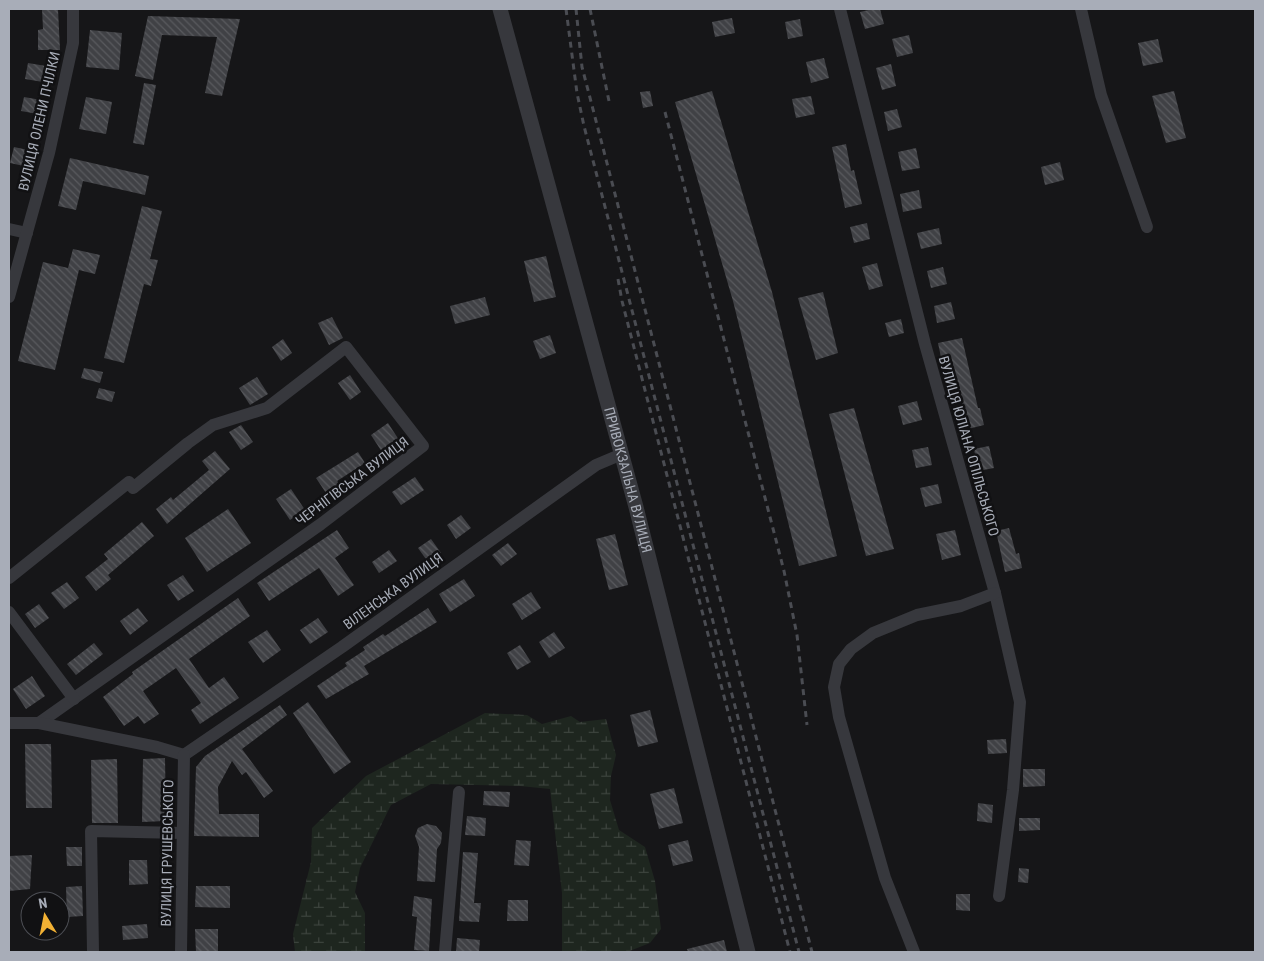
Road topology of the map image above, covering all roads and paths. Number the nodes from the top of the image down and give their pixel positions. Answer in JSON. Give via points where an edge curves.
{"nodes":[{"id":1,"x":73,"y":9,"type":"edge"},
{"id":2,"x":500,"y":9,"type":"edge"},
{"id":3,"x":840,"y":9,"type":"edge"},
{"id":4,"x":1081,"y":9,"type":"edge"},
{"id":5,"x":1148,"y":227,"type":"dead end"},
{"id":6,"x":9,"y":229,"type":"edge"},
{"id":7,"x":27,"y":233,"type":"junction"},
{"id":8,"x":9,"y":297,"type":"edge"},
{"id":9,"x":622,"y":454,"type":"junction"},
{"id":10,"x":9,"y":578,"type":"edge"},
{"id":11,"x":995,"y":593,"type":"junction"},
{"id":12,"x":9,"y":612,"type":"edge"},
{"id":13,"x":74,"y":699,"type":"junction"},
{"id":14,"x":9,"y":723,"type":"edge"},
{"id":15,"x":39,"y":724,"type":"junction"},
{"id":16,"x":184,"y":755,"type":"junction"},
{"id":17,"x":459,"y":792,"type":"dead end"},
{"id":18,"x":182,"y":833,"type":"junction"},
{"id":19,"x":999,"y":896,"type":"dead end"},
{"id":20,"x":93,"y":952,"type":"edge"},
{"id":21,"x":181,"y":952,"type":"edge"},
{"id":22,"x":445,"y":952,"type":"edge"},
{"id":23,"x":748,"y":952,"type":"edge"},
{"id":24,"x":914,"y":952,"type":"edge"}],
"edges":[{"from":1,"to":7,"type":"street","name":"ВУЛИЦЯ ОЛЕНИ ПЧІЛКИ","via":[[73,43],[49,153]]},
{"from":2,"to":9,"type":"street","name":"ПРИВОКЗАЛЬНА ВУЛИЦЯ"},
{"from":3,"to":11,"type":"street","name":"ВУЛИЦЯ ЮЛІАНА ОПІЛЬСЬКОГО","via":[[925,344]]},
{"from":4,"to":5,"type":"street","via":[[1101,95]]},
{"from":6,"to":7,"type":"street"},
{"from":7,"to":8,"type":"street","name":"ВУЛИЦЯ ОЛЕНИ ПЧІЛКИ"},
{"from":9,"to":16,"type":"street","name":"ВІЛЕНСЬКА ВУЛИЦЯ","via":[[596,464]]},
{"from":9,"to":23,"type":"street","name":"ПРИВОКЗАЛЬНА ВУЛИЦЯ"},
{"from":10,"to":13,"type":"street","name":"ЧЕРНІГІВСЬКА ВУЛИЦЯ","via":[[129,482],[133,488],[213,425],[267,408],[346,347],[423,446],[322,524]]},
{"from":11,"to":19,"type":"street","name":"ВУЛИЦЯ ЮЛІАНА ОПІЛЬСЬКОГО","via":[[1020,702],[1013,790]]},
{"from":11,"to":24,"type":"street","via":[[960,606],[917,615],[874,633],[850,649],[839,664],[834,688],[839,717],[885,878]]},
{"from":12,"to":13,"type":"street"},
{"from":13,"to":15,"type":"street","name":"ЧЕРНІГІВСЬКА ВУЛИЦЯ"},
{"from":14,"to":15,"type":"street"},
{"from":15,"to":16,"type":"street"},
{"from":16,"to":18,"type":"street","name":"ВУЛИЦЯ ГРУШЕВСЬКОГО"},
{"from":17,"to":22,"type":"street"},
{"from":18,"to":20,"type":"street","via":[[91,831]]},
{"from":18,"to":21,"type":"street","name":"ВУЛИЦЯ ГРУШЕВСЬКОГО"}]}
